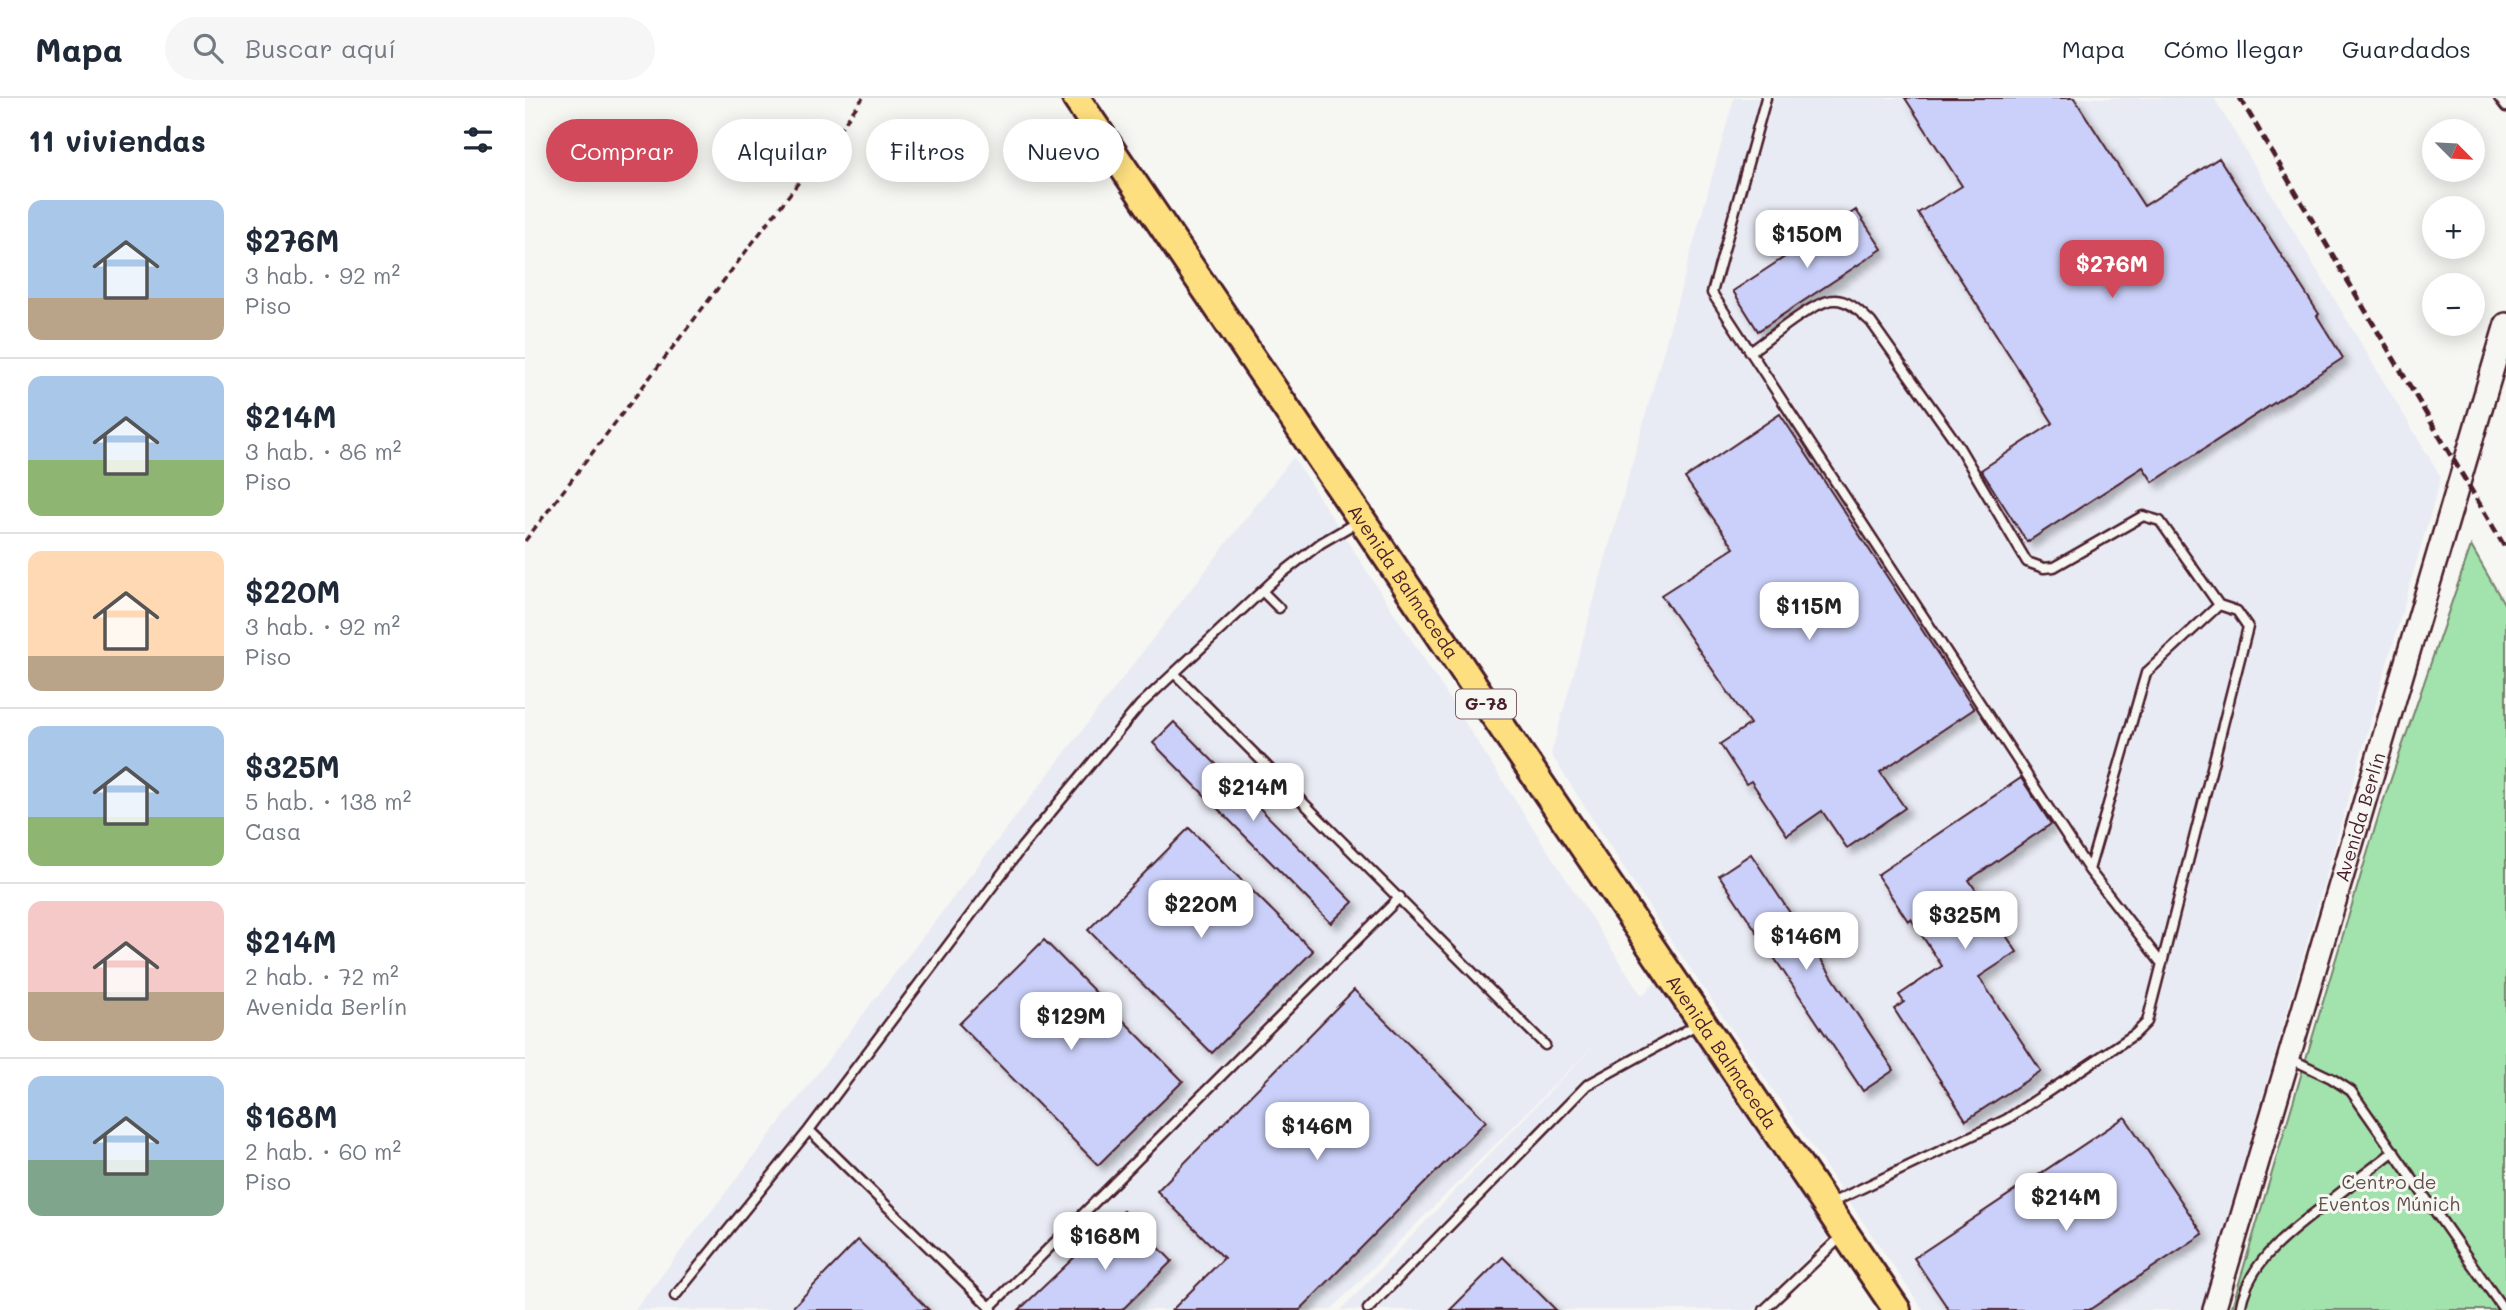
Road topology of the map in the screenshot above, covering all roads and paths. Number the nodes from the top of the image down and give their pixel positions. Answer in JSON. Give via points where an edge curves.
{"nodes":[{"id":1,"x":863,"y":98,"type":"edge"},
{"id":2,"x":1076,"y":98,"type":"edge"},
{"id":3,"x":1766,"y":98,"type":"edge"},
{"id":4,"x":2499,"y":98,"type":"edge"},
{"id":5,"x":2506,"y":107,"type":"edge"},
{"id":6,"x":2506,"y":324,"type":"edge"},
{"id":7,"x":1750,"y":352,"type":"junction"},
{"id":8,"x":1362,"y":520,"type":"junction"},
{"id":9,"x":525,"y":541,"type":"edge"},
{"id":10,"x":1262,"y":591,"type":"junction"},
{"id":11,"x":2219,"y":605,"type":"junction"},
{"id":12,"x":1279,"y":608,"type":"dead end"},
{"id":13,"x":1174,"y":673,"type":"junction"},
{"id":14,"x":2089,"y":870,"type":"junction"},
{"id":15,"x":1400,"y":897,"type":"junction"},
{"id":16,"x":2162,"y":964,"type":"junction"},
{"id":17,"x":1702,"y":1022,"type":"junction"},
{"id":18,"x":1545,"y":1045,"type":"dead end"},
{"id":19,"x":2289,"y":1058,"type":"junction"},
{"id":20,"x":809,"y":1130,"type":"junction"},
{"id":21,"x":2394,"y":1151,"type":"junction"},
{"id":22,"x":1826,"y":1206,"type":"junction"},
{"id":23,"x":1845,"y":1233,"type":"junction"},
{"id":24,"x":675,"y":1296,"type":"dead end"},
{"id":25,"x":992,"y":1309,"type":"edge"},
{"id":26,"x":1369,"y":1309,"type":"edge"},
{"id":27,"x":1764,"y":1310,"type":"edge"},
{"id":28,"x":1897,"y":1310,"type":"edge"},
{"id":29,"x":2214,"y":1310,"type":"edge"},
{"id":30,"x":2240,"y":1310,"type":"edge"},
{"id":31,"x":2504,"y":1310,"type":"edge"}],
"edges":[{"from":1,"to":9,"type":"path"},
{"from":2,"to":8,"type":"main road","name":"Avenida Balmaceda","number":"G-78"},
{"from":3,"to":7,"type":"lane","via":[[1712,293]]},
{"from":4,"to":5,"type":"lane"},
{"from":6,"to":19,"type":"street","name":"Avenida Berlín"},
{"from":7,"to":11,"type":"lane","via":[[1818,303],[1836,299],[1854,307],[1871,322],[1955,442],[2027,562],[2054,567],[2143,516],[2161,521]]},
{"from":7,"to":14,"type":"lane"},
{"from":8,"to":10,"type":"lane","via":[[1321,543]]},
{"from":8,"to":17,"type":"main road","name":"Avenida Balmaceda","number":"G-78"},
{"from":10,"to":12,"type":"lane"},
{"from":10,"to":13,"type":"lane"},
{"from":11,"to":14,"type":"lane","via":[[2146,673]]},
{"from":11,"to":16,"type":"lane","via":[[2237,611],[2248,627]]},
{"from":13,"to":15,"type":"lane"},
{"from":13,"to":20,"type":"lane","via":[[1140,705],[1022,847]]},
{"from":14,"to":16,"type":"lane"},
{"from":15,"to":18,"type":"lane"},
{"from":15,"to":25,"type":"lane"},
{"from":16,"to":22,"type":"lane","via":[[2147,1023],[2136,1034],[2007,1119]]},
{"from":17,"to":22,"type":"main road","name":"Avenida Balmaceda","number":"G-78"},
{"from":17,"to":26,"type":"lane","via":[[1587,1085]]},
{"from":19,"to":21,"type":"lane","via":[[2351,1091]]},
{"from":19,"to":29,"type":"street","name":"Avenida Berlín"},
{"from":20,"to":24,"type":"lane"},
{"from":20,"to":25,"type":"lane"},
{"from":21,"to":30,"type":"lane","via":[[2277,1244],[2250,1278]]},
{"from":21,"to":31,"type":"lane"},
{"from":22,"to":23,"type":"main road","name":"Avenida Balmaceda","number":"G-78"},
{"from":23,"to":27,"type":"lane"},
{"from":23,"to":28,"type":"main road","name":"Avenida Balmaceda","number":"G-78"}]}
